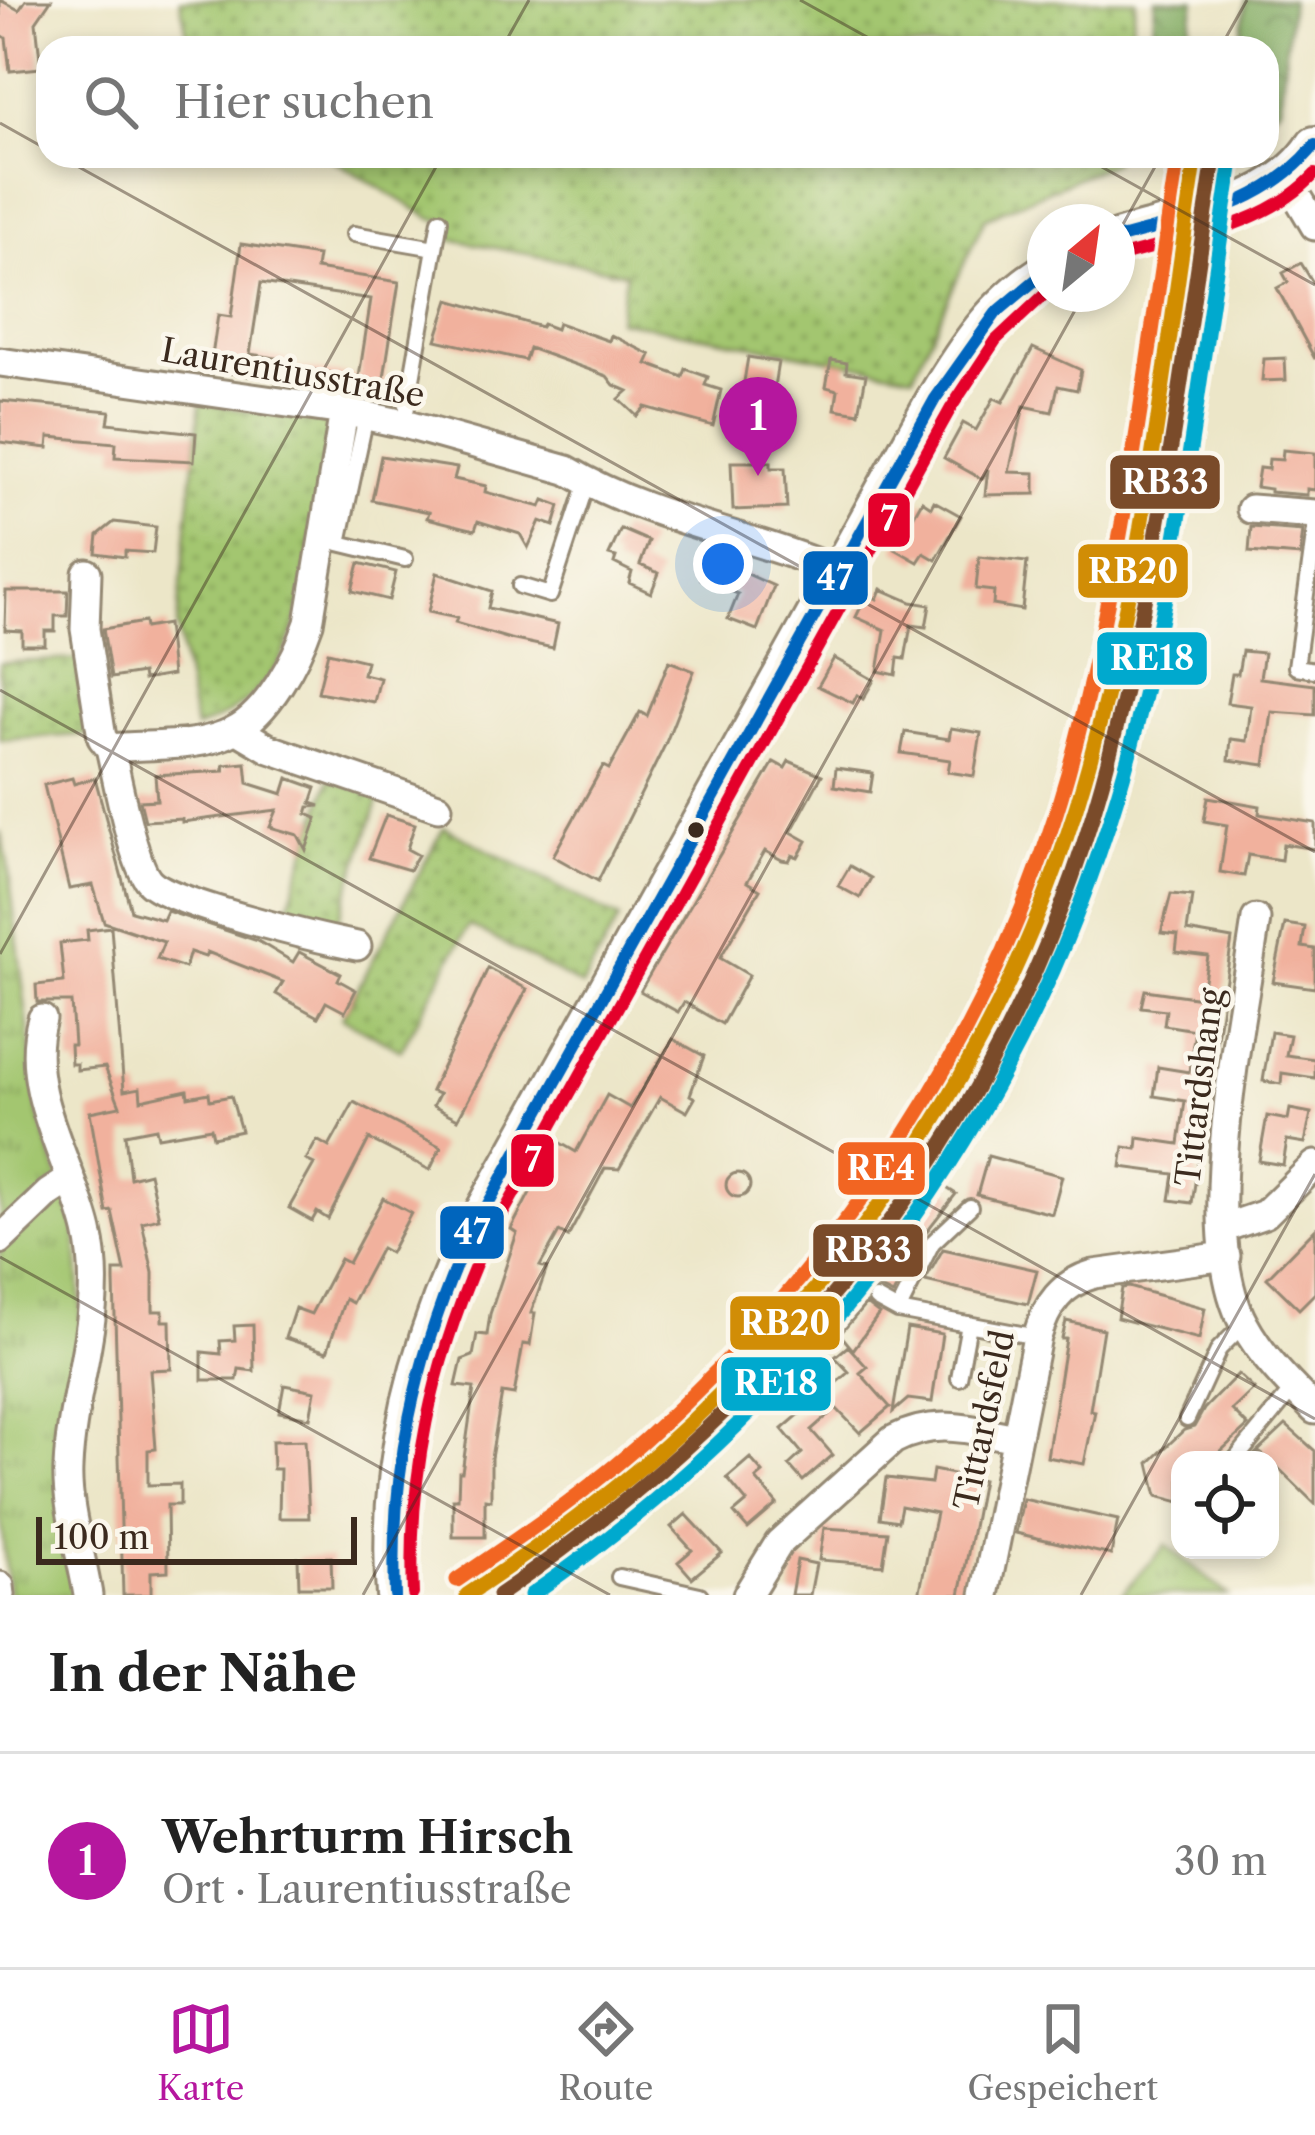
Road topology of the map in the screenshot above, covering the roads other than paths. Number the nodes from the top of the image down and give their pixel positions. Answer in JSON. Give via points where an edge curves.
{"nodes":[{"id":1,"x":1315,"y":145,"type":"edge"},
{"id":2,"x":1275,"y":185,"type":"junction"},
{"id":3,"x":440,"y":220,"type":"dead end"},
{"id":4,"x":1315,"y":226,"type":"edge"},
{"id":5,"x":1135,"y":232,"type":"edge"},
{"id":6,"x":354,"y":234,"type":"dead end"},
{"id":7,"x":435,"y":248,"type":"junction"},
{"id":8,"x":1027,"y":283,"type":"edge"},
{"id":9,"x":0,"y":362,"type":"edge"},
{"id":10,"x":355,"y":414,"type":"junction"},
{"id":11,"x":404,"y":424,"type":"junction"},
{"id":12,"x":587,"y":482,"type":"junction"},
{"id":13,"x":1251,"y":509,"type":"dead end"},
{"id":14,"x":1315,"y":514,"type":"edge"},
{"id":15,"x":1315,"y":529,"type":"edge"},
{"id":16,"x":405,"y":559,"type":"dead end"},
{"id":17,"x":839,"y":572,"type":"junction"},
{"id":18,"x":87,"y":573,"type":"dead end"},
{"id":19,"x":520,"y":586,"type":"dead end"},
{"id":20,"x":1315,"y":670,"type":"edge"},
{"id":21,"x":238,"y":730,"type":"junction"},
{"id":22,"x":110,"y":748,"type":"junction"},
{"id":23,"x":438,"y":807,"type":"dead end"},
{"id":24,"x":1256,"y":920,"type":"dead end"},
{"id":25,"x":357,"y":946,"type":"dead end"},
{"id":26,"x":42,"y":1019,"type":"dead end"},
{"id":27,"x":1315,"y":1165,"type":"edge"},
{"id":28,"x":69,"y":1180,"type":"junction"},
{"id":29,"x":970,"y":1207,"type":"dead end"},
{"id":30,"x":0,"y":1240,"type":"edge"},
{"id":31,"x":1225,"y":1242,"type":"junction"},
{"id":32,"x":876,"y":1299,"type":"dead end"},
{"id":33,"x":898,"y":1311,"type":"junction"},
{"id":34,"x":969,"y":1324,"type":"junction"},
{"id":35,"x":1244,"y":1324,"type":"junction"},
{"id":36,"x":1037,"y":1337,"type":"junction"},
{"id":37,"x":959,"y":1378,"type":"dead end"},
{"id":38,"x":1293,"y":1388,"type":"junction"},
{"id":39,"x":1315,"y":1409,"type":"edge"},
{"id":40,"x":1187,"y":1419,"type":"dead end"},
{"id":41,"x":1016,"y":1438,"type":"junction"},
{"id":42,"x":1242,"y":1451,"type":"edge"},
{"id":43,"x":619,"y":1577,"type":"dead end"},
{"id":44,"x":88,"y":1595,"type":"edge"},
{"id":45,"x":395,"y":1595,"type":"edge"},
{"id":46,"x":700,"y":1595,"type":"edge"},
{"id":47,"x":748,"y":1595,"type":"edge"},
{"id":48,"x":985,"y":1595,"type":"edge"}],
"edges":[{"from":1,"to":2,"type":"main road"},
{"from":2,"to":4,"type":"street"},
{"from":2,"to":5,"type":"main road"},
{"from":3,"to":7,"type":"lane"},
{"from":6,"to":7,"type":"lane"},
{"from":7,"to":11,"type":"lane"},
{"from":8,"to":17,"type":"main road","via":[[964,351]]},
{"from":9,"to":10,"type":"street","name":"Laurentiusstraße"},
{"from":10,"to":11,"type":"street","name":"Laurentiusstraße"},
{"from":10,"to":16,"type":"lane","via":[[339,543]]},
{"from":10,"to":21,"type":"street","via":[[297,656]]},
{"from":11,"to":12,"type":"street","name":"Laurentiusstraße"},
{"from":12,"to":17,"type":"street","name":"Laurentiusstraße"},
{"from":12,"to":19,"type":"lane","via":[[550,595]]},
{"from":13,"to":14,"type":"street"},
{"from":15,"to":20,"type":"lane","via":[[1296,667]]},
{"from":17,"to":45,"type":"main road","via":[[444,1289],[408,1401]]},
{"from":18,"to":22,"type":"street","via":[[85,629]]},
{"from":21,"to":22,"type":"street"},
{"from":21,"to":23,"type":"street","via":[[270,749]]},
{"from":22,"to":25,"type":"street","via":[[139,865],[151,884]]},
{"from":24,"to":31,"type":"street","name":"Tittardshang","via":[[1220,1186]]},
{"from":26,"to":28,"type":"street","via":[[46,1114]]},
{"from":27,"to":31,"type":"street","name":"Tittardsfeld"},
{"from":28,"to":30,"type":"street"},
{"from":28,"to":44,"type":"street","via":[[89,1232],[93,1308],[68,1470]]},
{"from":29,"to":33,"type":"lane","via":[[932,1243]]},
{"from":31,"to":35,"type":"street","name":"Tittardshang"},
{"from":31,"to":36,"type":"street","name":"Tittardsfeld","via":[[1078,1279],[1051,1303]]},
{"from":32,"to":33,"type":"lane"},
{"from":33,"to":34,"type":"lane"},
{"from":34,"to":36,"type":"lane"},
{"from":34,"to":37,"type":"lane"},
{"from":35,"to":38,"type":"street","name":"Tittardshang"},
{"from":35,"to":40,"type":"lane","via":[[1219,1349]]},
{"from":36,"to":41,"type":"street","name":"Tittardsfeld"},
{"from":38,"to":39,"type":"street","name":"Tittardshang"},
{"from":38,"to":42,"type":"lane"},
{"from":41,"to":47,"type":"street","via":[[939,1425],[893,1440],[779,1543]]},
{"from":41,"to":48,"type":"street","name":"Tittardsfeld"},
{"from":43,"to":46,"type":"lane"}]}
